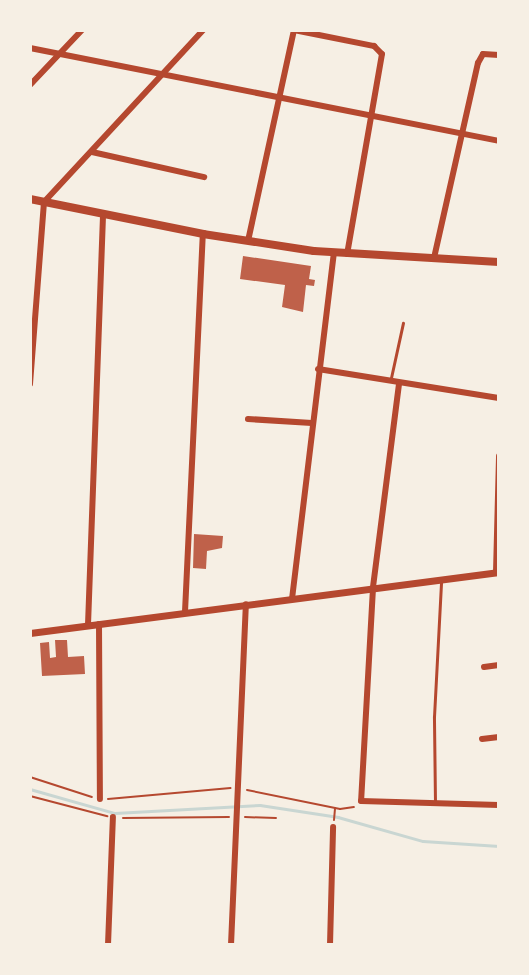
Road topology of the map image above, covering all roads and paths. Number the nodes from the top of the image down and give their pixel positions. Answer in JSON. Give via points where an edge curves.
{"nodes":[{"id":1,"x":82,"y":30,"type":"edge"},
{"id":2,"x":203,"y":30,"type":"edge"},
{"id":3,"x":294,"y":30,"type":"edge"},
{"id":4,"x":30,"y":48,"type":"edge"},
{"id":5,"x":59,"y":53,"type":"junction"},
{"id":6,"x":499,"y":55,"type":"edge"},
{"id":7,"x":163,"y":75,"type":"junction"},
{"id":8,"x":30,"y":85,"type":"edge"},
{"id":9,"x":279,"y":100,"type":"junction"},
{"id":10,"x":373,"y":116,"type":"junction"},
{"id":11,"x":461,"y":133,"type":"junction"},
{"id":12,"x":499,"y":141,"type":"edge"},
{"id":13,"x":92,"y":152,"type":"junction"},
{"id":14,"x":204,"y":177,"type":"dead end"},
{"id":15,"x":30,"y":200,"type":"edge"},
{"id":16,"x":44,"y":202,"type":"junction"},
{"id":17,"x":103,"y":214,"type":"junction"},
{"id":18,"x":203,"y":234,"type":"junction"},
{"id":19,"x":248,"y":241,"type":"junction"},
{"id":20,"x":334,"y":253,"type":"junction"},
{"id":21,"x":347,"y":254,"type":"junction"},
{"id":22,"x":434,"y":258,"type":"junction"},
{"id":23,"x":499,"y":262,"type":"edge"},
{"id":24,"x":403,"y":323,"type":"dead end"},
{"id":25,"x":318,"y":369,"type":"junction"},
{"id":26,"x":390,"y":382,"type":"junction"},
{"id":27,"x":399,"y":383,"type":"junction"},
{"id":28,"x":30,"y":384,"type":"edge"},
{"id":29,"x":499,"y":398,"type":"edge"},
{"id":30,"x":248,"y":419,"type":"dead end"},
{"id":31,"x":312,"y":423,"type":"junction"},
{"id":32,"x":499,"y":456,"type":"edge"},
{"id":33,"x":499,"y":468,"type":"edge"},
{"id":34,"x":498,"y":572,"type":"edge"},
{"id":35,"x":441,"y":579,"type":"junction"},
{"id":36,"x":373,"y":588,"type":"junction"},
{"id":37,"x":292,"y":599,"type":"junction"},
{"id":38,"x":246,"y":604,"type":"junction"},
{"id":39,"x":185,"y":612,"type":"junction"},
{"id":40,"x":99,"y":624,"type":"junction"},
{"id":41,"x":88,"y":625,"type":"junction"},
{"id":42,"x":30,"y":633,"type":"edge"},
{"id":43,"x":499,"y":665,"type":"edge"},
{"id":44,"x":484,"y":667,"type":"dead end"},
{"id":45,"x":499,"y":737,"type":"edge"},
{"id":46,"x":482,"y":739,"type":"dead end"},
{"id":47,"x":30,"y":777,"type":"edge"},
{"id":48,"x":238,"y":790,"type":"junction"},
{"id":49,"x":30,"y":796,"type":"edge"},
{"id":50,"x":100,"y":799,"type":"junction"},
{"id":51,"x":110,"y":799,"type":"junction"},
{"id":52,"x":361,"y":801,"type":"junction"},
{"id":53,"x":435,"y":803,"type":"junction"},
{"id":54,"x":499,"y":804,"type":"edge"},
{"id":55,"x":335,"y":807,"type":"junction"},
{"id":56,"x":237,"y":815,"type":"junction"},
{"id":57,"x":111,"y":817,"type":"junction"},
{"id":58,"x":276,"y":818,"type":"dead end"},
{"id":59,"x":333,"y":827,"type":"joint"},
{"id":60,"x":108,"y":945,"type":"edge"},
{"id":61,"x":231,"y":945,"type":"edge"},
{"id":62,"x":330,"y":945,"type":"edge"}],
"edges":[{"from":1,"to":5,"type":"street"},
{"from":2,"to":7,"type":"street"},
{"from":3,"to":9,"type":"street"},
{"from":3,"to":10,"type":"street","via":[[374,46],[382,54]]},
{"from":4,"to":5,"type":"street"},
{"from":5,"to":7,"type":"street"},
{"from":5,"to":8,"type":"street"},
{"from":6,"to":11,"type":"street","via":[[488,54],[478,62]]},
{"from":7,"to":9,"type":"street"},
{"from":7,"to":13,"type":"street"},
{"from":9,"to":10,"type":"street"},
{"from":9,"to":19,"type":"street"},
{"from":10,"to":11,"type":"street"},
{"from":10,"to":21,"type":"street"},
{"from":11,"to":12,"type":"street"},
{"from":11,"to":22,"type":"street"},
{"from":13,"to":14,"type":"street"},
{"from":13,"to":16,"type":"street"},
{"from":15,"to":16,"type":"main road"},
{"from":16,"to":17,"type":"main road"},
{"from":16,"to":28,"type":"street"},
{"from":17,"to":18,"type":"main road"},
{"from":17,"to":41,"type":"street"},
{"from":18,"to":19,"type":"main road"},
{"from":18,"to":39,"type":"street"},
{"from":19,"to":20,"type":"main road"},
{"from":20,"to":21,"type":"main road"},
{"from":20,"to":25,"type":"street"},
{"from":21,"to":22,"type":"main road"},
{"from":22,"to":23,"type":"main road"},
{"from":24,"to":26,"type":"lane"},
{"from":25,"to":26,"type":"street"},
{"from":25,"to":31,"type":"street"},
{"from":26,"to":27,"type":"street"},
{"from":27,"to":29,"type":"street"},
{"from":27,"to":36,"type":"street"},
{"from":30,"to":31,"type":"street"},
{"from":31,"to":37,"type":"street"},
{"from":32,"to":33,"type":"street"},
{"from":33,"to":34,"type":"street"},
{"from":34,"to":35,"type":"street"},
{"from":35,"to":36,"type":"street"},
{"from":35,"to":53,"type":"lane"},
{"from":36,"to":37,"type":"street"},
{"from":36,"to":52,"type":"street"},
{"from":37,"to":38,"type":"street"},
{"from":38,"to":39,"type":"street"},
{"from":38,"to":48,"type":"street"},
{"from":39,"to":40,"type":"street"},
{"from":40,"to":41,"type":"street"},
{"from":40,"to":50,"type":"street"},
{"from":41,"to":42,"type":"street"},
{"from":43,"to":44,"type":"street"},
{"from":45,"to":46,"type":"street"},
{"from":47,"to":50,"type":"path"},
{"from":48,"to":51,"type":"path"},
{"from":48,"to":55,"type":"path"},
{"from":48,"to":56,"type":"street"},
{"from":49,"to":57,"type":"path"},
{"from":50,"to":51,"type":"path"},
{"from":51,"to":57,"type":"path"},
{"from":52,"to":53,"type":"street"},
{"from":52,"to":55,"type":"path","via":[[347,810]]},
{"from":53,"to":54,"type":"street"},
{"from":55,"to":59,"type":"path"},
{"from":56,"to":57,"type":"path"},
{"from":56,"to":58,"type":"path"},
{"from":56,"to":61,"type":"street"},
{"from":57,"to":60,"type":"street"},
{"from":59,"to":62,"type":"street"}]}
